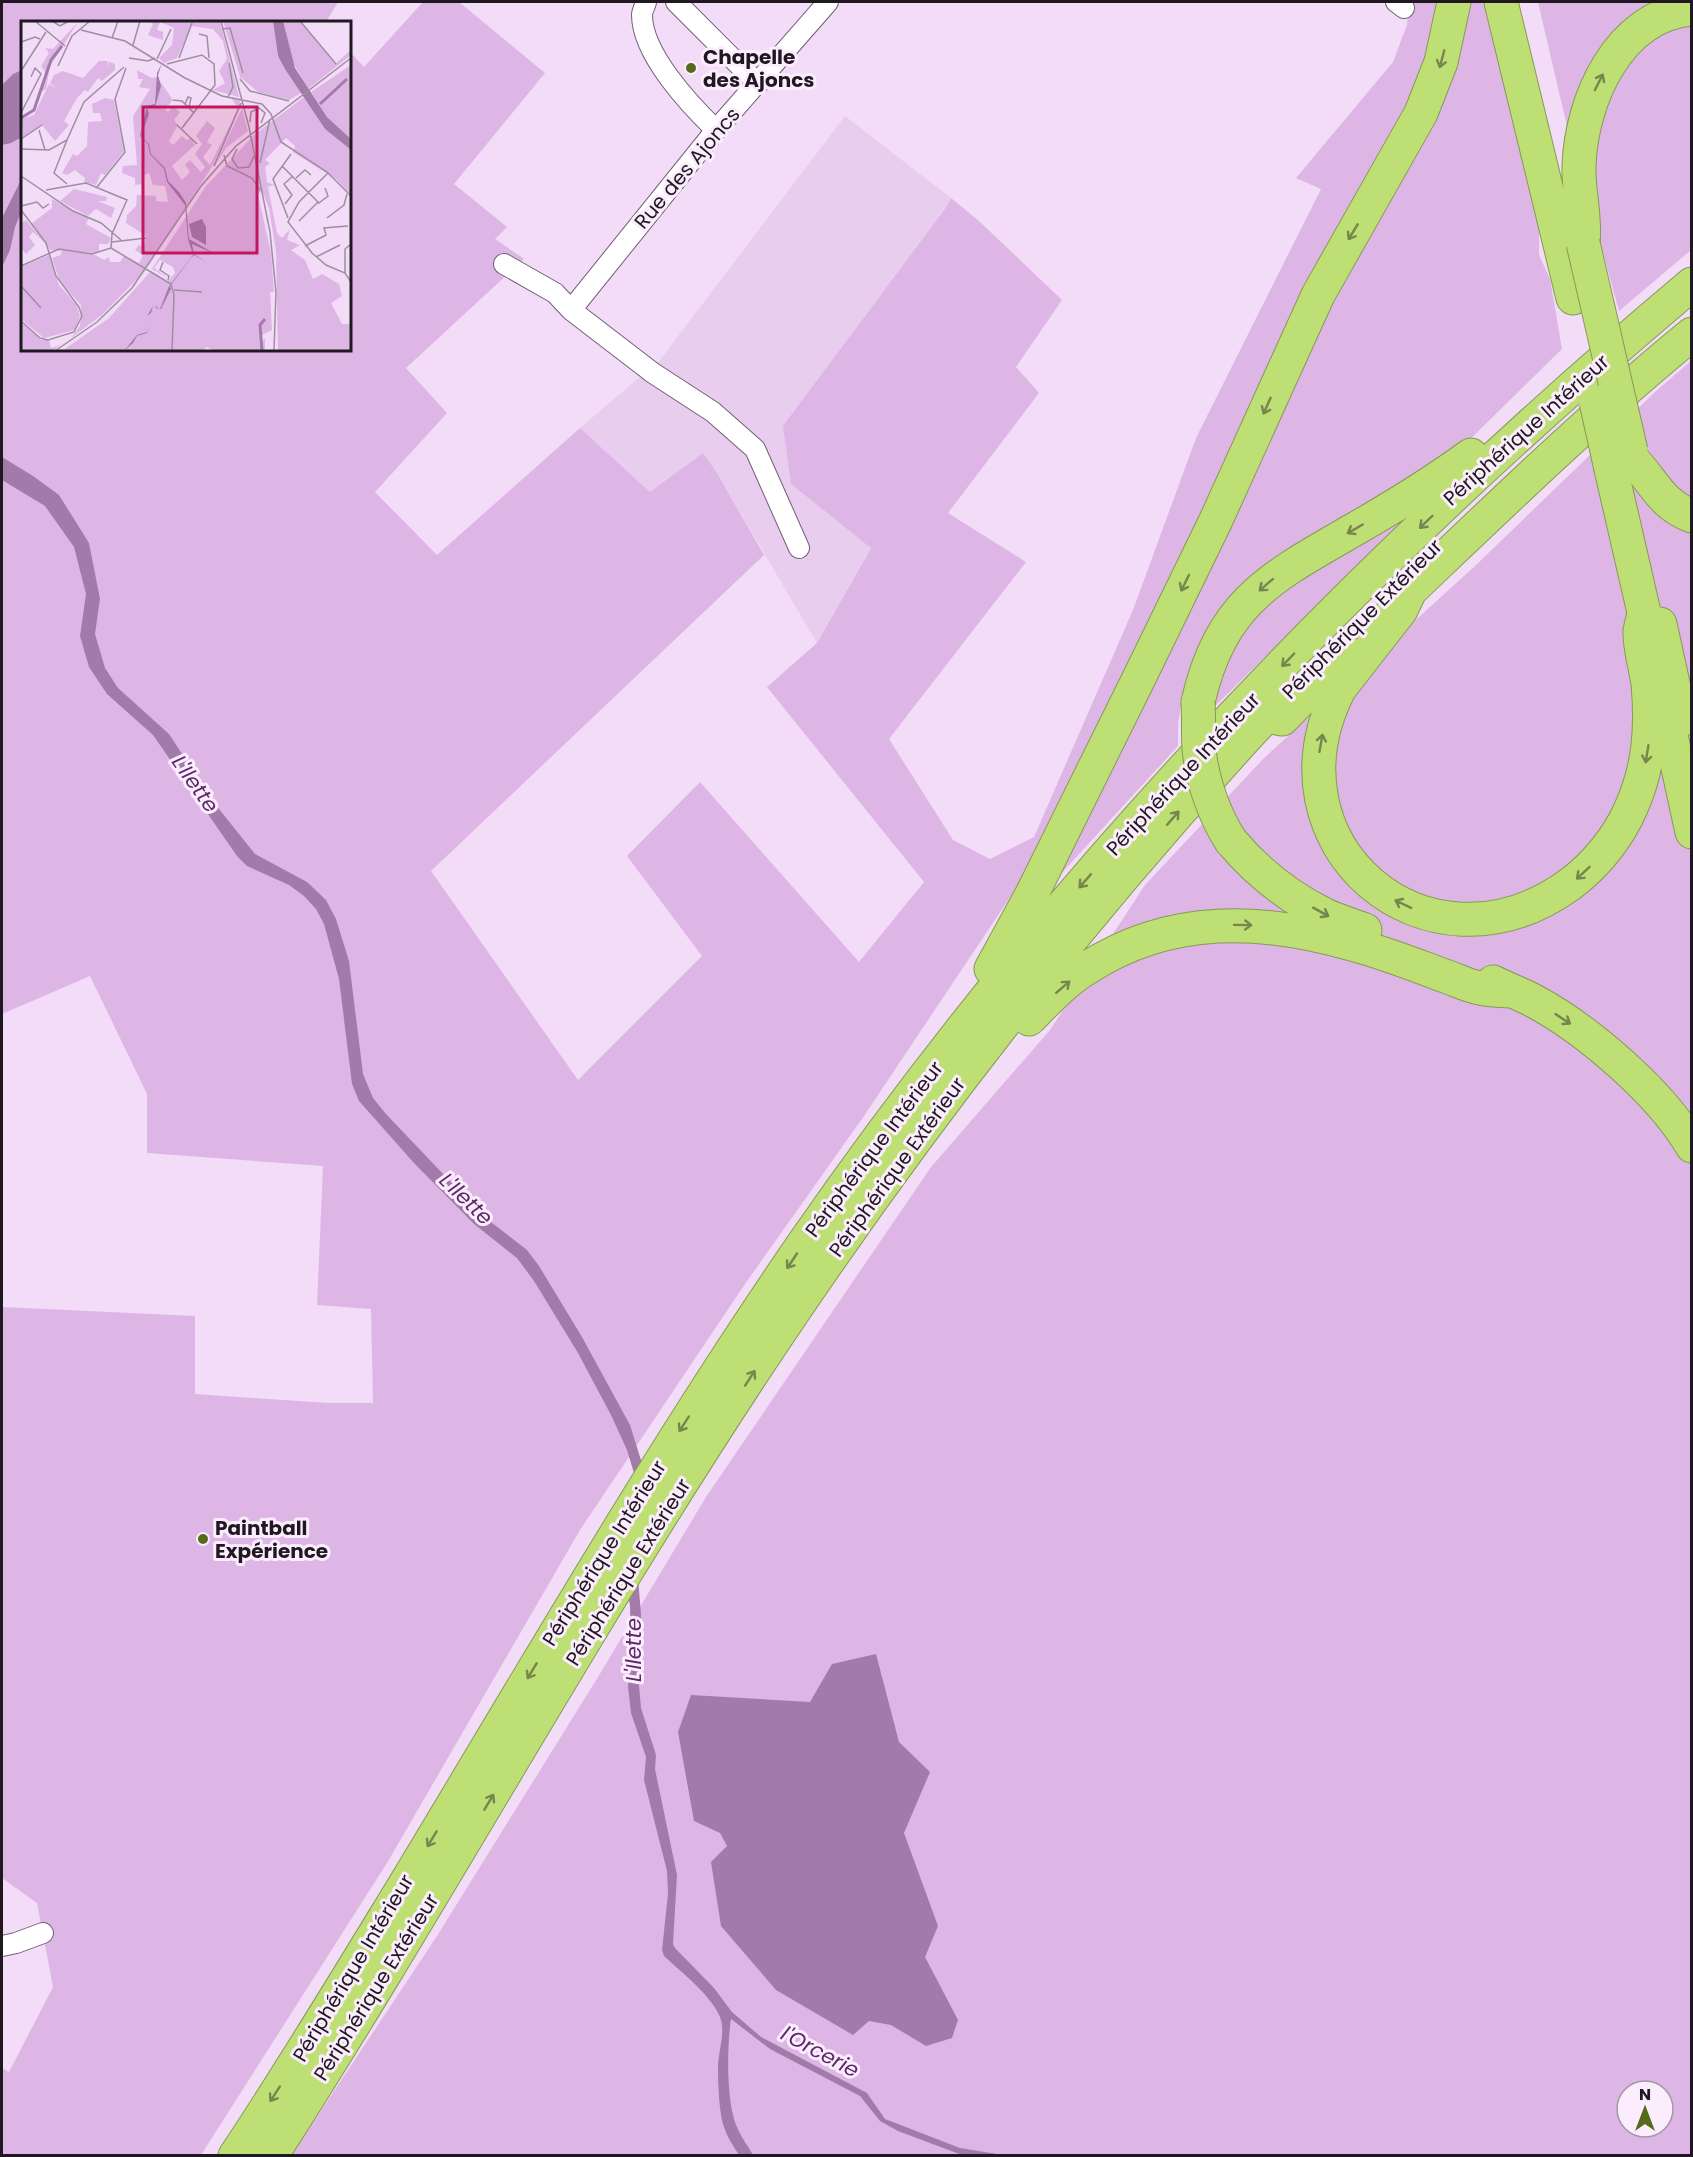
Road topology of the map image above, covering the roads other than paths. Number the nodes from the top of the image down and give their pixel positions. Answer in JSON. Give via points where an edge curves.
{"nodes":[{"id":1,"x":646,"y":2,"type":"edge"},
{"id":2,"x":676,"y":2,"type":"edge"},
{"id":3,"x":828,"y":2,"type":"edge"},
{"id":4,"x":1454,"y":2,"type":"edge"},
{"id":5,"x":1501,"y":2,"type":"edge"},
{"id":6,"x":1520,"y":2,"type":"edge"},
{"id":7,"x":1692,"y":9,"type":"edge"},
{"id":8,"x":758,"y":84,"type":"junction"},
{"id":9,"x":716,"y":130,"type":"junction"},
{"id":10,"x":1583,"y":243,"type":"junction"},
{"id":11,"x":504,"y":264,"type":"dead end"},
{"id":12,"x":1692,"y":284,"type":"edge"},
{"id":13,"x":1578,"y":293,"type":"junction"},
{"id":14,"x":571,"y":310,"type":"junction"},
{"id":15,"x":1692,"y":313,"type":"edge"},
{"id":16,"x":1692,"y":334,"type":"edge"},
{"id":17,"x":1692,"y":351,"type":"edge"},
{"id":18,"x":1657,"y":363,"type":"junction"},
{"id":19,"x":1514,"y":438,"type":"junction"},
{"id":20,"x":1624,"y":459,"type":"junction"},
{"id":21,"x":1692,"y":516,"type":"edge"},
{"id":22,"x":800,"y":548,"type":"dead end"},
{"id":23,"x":1409,"y":592,"type":"junction"},
{"id":24,"x":1653,"y":623,"type":"junction"},
{"id":25,"x":1266,"y":716,"type":"junction"},
{"id":26,"x":1692,"y":769,"type":"edge"},
{"id":27,"x":1692,"y":832,"type":"edge"},
{"id":28,"x":1512,"y":991,"type":"junction"},
{"id":29,"x":959,"y":1081,"type":"junction"},
{"id":30,"x":900,"y":1112,"type":"junction"},
{"id":31,"x":1690,"y":1143,"type":"edge"},
{"id":32,"x":672,"y":1471,"type":"junction"},
{"id":33,"x":43,"y":1933,"type":"dead end"},
{"id":34,"x":2,"y":1946,"type":"edge"},
{"id":35,"x":235,"y":2156,"type":"edge"},
{"id":36,"x":271,"y":2156,"type":"edge"}],
"edges":[{"from":1,"to":9,"type":"street","via":[[642,15],[648,42],[693,107]]},
{"from":2,"to":8,"type":"street"},
{"from":3,"to":8,"type":"street","name":"Rue des Ajoncs"},
{"from":4,"to":30,"type":"highway","one_way":true,"via":[[1442,62],[1421,113],[1318,295],[1216,520],[1042,875],[987,975],[905,1081]]},
{"from":5,"to":13,"type":"highway"},
{"from":6,"to":10,"type":"highway"},
{"from":6,"to":13,"type":"highway"},
{"from":10,"to":7,"type":"highway","one_way":true,"via":[[1580,149],[1586,112],[1596,89],[1615,55],[1639,30],[1663,15]]},
{"from":8,"to":9,"type":"street","name":"Rue des Ajoncs"},
{"from":9,"to":14,"type":"street","name":"Rue des Ajoncs"},
{"from":10,"to":20,"type":"highway","bridge":true},
{"from":11,"to":14,"type":"street","via":[[555,294]]},
{"from":12,"to":19,"type":"highway","name":"Périphérique Intérieur"},
{"from":13,"to":20,"type":"highway","bridge":true},
{"from":14,"to":22,"type":"street","via":[[653,373],[713,412],[755,449]]},
{"from":15,"to":25,"type":"highway","name":"Périphérique Extérieur","via":[[1603,388],[1475,506],[1398,579]]},
{"from":16,"to":18,"type":"highway"},
{"from":17,"to":18,"type":"highway"},
{"from":18,"to":23,"type":"highway"},
{"from":19,"to":28,"type":"highway","one_way":true,"bridge":true,"via":[[1481,448],[1407,499],[1288,567],[1266,584],[1236,615],[1220,639],[1198,702],[1199,751],[1211,802],[1219,822],[1250,864],[1271,882],[1326,915],[1440,958]]},
{"from":19,"to":30,"type":"highway","name":"Périphérique Intérieur","one_way":true,"via":[[1371,575],[1161,794],[1047,924]]},
{"from":20,"to":21,"type":"highway","via":[[1644,471],[1662,498]]},
{"from":20,"to":24,"type":"highway"},
{"from":24,"to":23,"type":"highway","one_way":true,"via":[[1640,632],[1648,686],[1648,754],[1638,792],[1620,828],[1594,863],[1548,899],[1490,919],[1452,919],[1402,904],[1364,878],[1348,860],[1329,826],[1319,788],[1319,748],[1333,701],[1401,610]]},
{"from":23,"to":25,"type":"highway","via":[[1282,719]]},
{"from":24,"to":26,"type":"highway"},
{"from":24,"to":27,"type":"highway"},
{"from":29,"to":25,"type":"highway","name":"Périphérique Extérieur","one_way":true,"via":[[1174,817]]},
{"from":29,"to":28,"type":"highway","one_way":true,"via":[[991,1066],[1028,1021],[1085,969],[1137,942],[1189,928],[1254,925],[1289,929],[1355,945],[1480,989]]},
{"from":28,"to":31,"type":"highway","one_way":true,"via":[[1607,1051],[1654,1098]]},
{"from":32,"to":29,"type":"highway","name":"Périphérique Extérieur","one_way":true,"via":[[774,1340]]},
{"from":30,"to":32,"type":"highway","name":"Périphérique Intérieur","one_way":true,"via":[[809,1235]]},
{"from":32,"to":35,"type":"highway","name":"Périphérique Intérieur","one_way":true,"via":[[595,1567],[346,1981]]},
{"from":36,"to":32,"type":"highway","name":"Périphérique Extérieur","one_way":true,"via":[[608,1603]]},
{"from":33,"to":34,"type":"street"}]}
